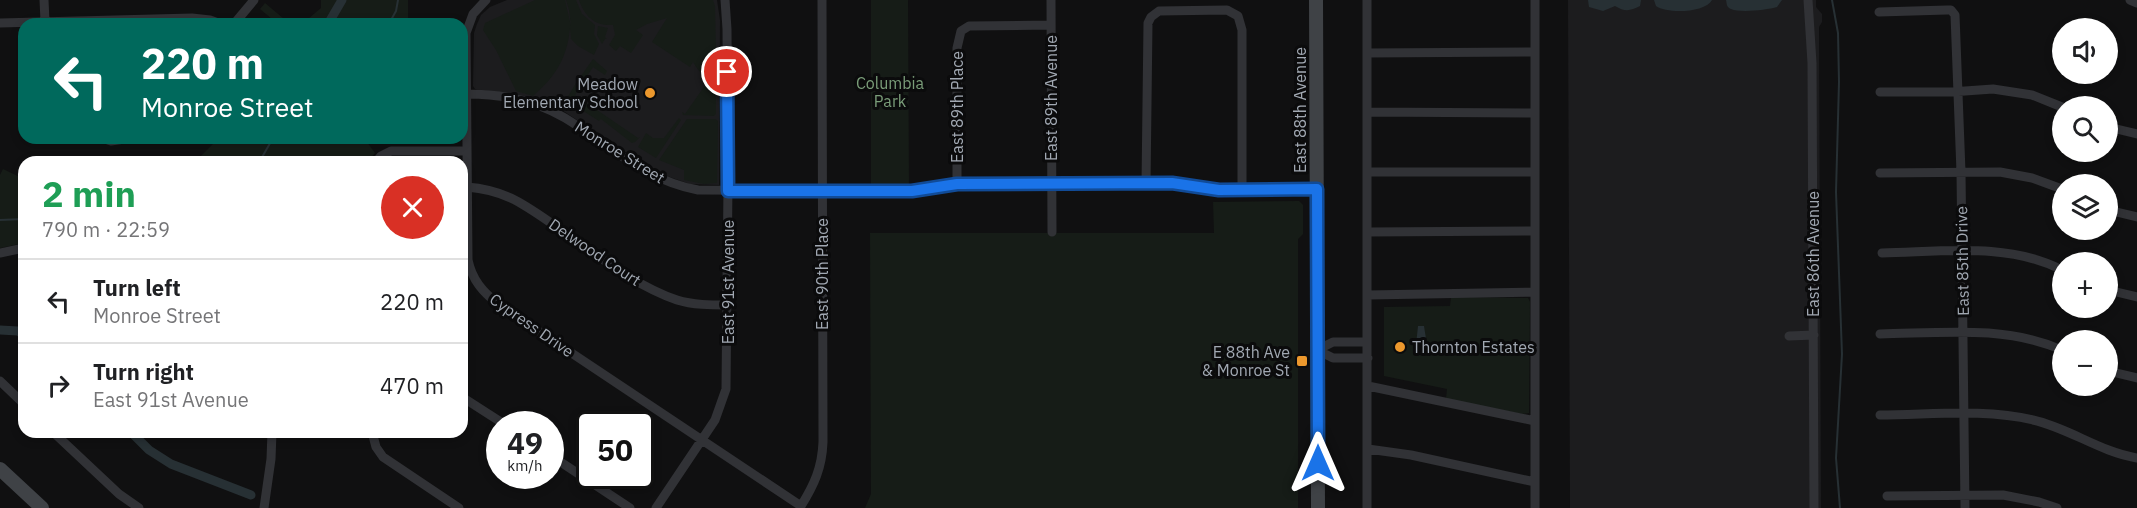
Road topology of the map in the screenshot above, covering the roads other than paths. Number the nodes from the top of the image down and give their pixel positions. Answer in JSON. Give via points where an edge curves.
{"nodes":[{"id":1,"x":44,"y":0,"type":"edge"},
{"id":2,"x":254,"y":0,"type":"edge"},
{"id":3,"x":486,"y":0,"type":"edge"},
{"id":4,"x":725,"y":0,"type":"edge"},
{"id":5,"x":822,"y":0,"type":"edge"},
{"id":6,"x":1051,"y":0,"type":"edge"},
{"id":7,"x":1316,"y":0,"type":"edge"},
{"id":8,"x":1367,"y":0,"type":"edge"},
{"id":9,"x":1535,"y":0,"type":"edge"},
{"id":10,"x":1808,"y":0,"type":"edge"},
{"id":11,"x":2130,"y":0,"type":"edge"},
{"id":12,"x":2137,"y":3,"type":"edge"},
{"id":13,"x":1879,"y":12,"type":"dead end"},
{"id":14,"x":45,"y":18,"type":"edge"},
{"id":15,"x":239,"y":18,"type":"edge"},
{"id":16,"x":18,"y":22,"type":"edge"},
{"id":17,"x":0,"y":23,"type":"edge"},
{"id":18,"x":1051,"y":25,"type":"junction"},
{"id":19,"x":468,"y":28,"type":"edge"},
{"id":20,"x":1535,"y":52,"type":"junction"},
{"id":21,"x":1366,"y":53,"type":"junction"},
{"id":22,"x":1958,"y":91,"type":"junction"},
{"id":23,"x":1880,"y":92,"type":"dead end"},
{"id":24,"x":468,"y":94,"type":"edge"},
{"id":25,"x":2052,"y":103,"type":"edge"},
{"id":26,"x":1367,"y":112,"type":"junction"},
{"id":27,"x":1534,"y":113,"type":"junction"},
{"id":28,"x":2118,"y":129,"type":"edge"},
{"id":29,"x":2137,"y":134,"type":"edge"},
{"id":30,"x":467,"y":144,"type":"edge"},
{"id":31,"x":467,"y":151,"type":"junction"},
{"id":32,"x":381,"y":156,"type":"edge"},
{"id":33,"x":467,"y":156,"type":"edge"},
{"id":34,"x":1367,"y":172,"type":"junction"},
{"id":35,"x":1534,"y":172,"type":"junction"},
{"id":36,"x":1961,"y":172,"type":"junction"},
{"id":37,"x":1880,"y":173,"type":"dead end"},
{"id":38,"x":957,"y":184,"type":"junction"},
{"id":39,"x":1052,"y":184,"type":"junction"},
{"id":40,"x":1146,"y":184,"type":"junction"},
{"id":41,"x":2052,"y":186,"type":"edge"},
{"id":42,"x":468,"y":187,"type":"edge"},
{"id":43,"x":1317,"y":189,"type":"junction"},
{"id":44,"x":1242,"y":190,"type":"junction"},
{"id":45,"x":728,"y":191,"type":"junction"},
{"id":46,"x":822,"y":192,"type":"junction"},
{"id":47,"x":2118,"y":212,"type":"edge"},
{"id":48,"x":2137,"y":217,"type":"edge"},
{"id":49,"x":1534,"y":231,"type":"junction"},
{"id":50,"x":1052,"y":232,"type":"dead end"},
{"id":51,"x":1368,"y":232,"type":"junction"},
{"id":52,"x":18,"y":249,"type":"edge"},
{"id":53,"x":1962,"y":252,"type":"junction"},
{"id":54,"x":0,"y":253,"type":"edge"},
{"id":55,"x":1882,"y":253,"type":"dead end"},
{"id":56,"x":468,"y":260,"type":"edge"},
{"id":57,"x":2052,"y":266,"type":"edge"},
{"id":58,"x":1534,"y":292,"type":"junction"},
{"id":59,"x":2118,"y":292,"type":"edge"},
{"id":60,"x":1368,"y":295,"type":"junction"},
{"id":61,"x":2137,"y":297,"type":"edge"},
{"id":62,"x":728,"y":305,"type":"junction"},
{"id":63,"x":1963,"y":333,"type":"junction"},
{"id":64,"x":1880,"y":334,"type":"dead end"},
{"id":65,"x":1814,"y":335,"type":"junction"},
{"id":66,"x":1789,"y":336,"type":"dead end"},
{"id":67,"x":1367,"y":342,"type":"junction"},
{"id":68,"x":2052,"y":346,"type":"edge"},
{"id":69,"x":1317,"y":350,"type":"junction"},
{"id":70,"x":1368,"y":358,"type":"junction"},
{"id":71,"x":2118,"y":373,"type":"edge"},
{"id":72,"x":2137,"y":378,"type":"edge"},
{"id":73,"x":0,"y":381,"type":"edge"},
{"id":74,"x":1368,"y":386,"type":"junction"},
{"id":75,"x":18,"y":398,"type":"edge"},
{"id":76,"x":468,"y":401,"type":"edge"},
{"id":77,"x":486,"y":412,"type":"edge"},
{"id":78,"x":1964,"y":414,"type":"junction"},
{"id":79,"x":1880,"y":415,"type":"dead end"},
{"id":80,"x":1535,"y":421,"type":"junction"},
{"id":81,"x":59,"y":438,"type":"edge"},
{"id":82,"x":272,"y":438,"type":"edge"},
{"id":83,"x":374,"y":438,"type":"edge"},
{"id":84,"x":702,"y":440,"type":"junction"},
{"id":85,"x":1368,"y":449,"type":"junction"},
{"id":86,"x":2137,"y":458,"type":"edge"},
{"id":87,"x":564,"y":464,"type":"edge"},
{"id":88,"x":0,"y":469,"type":"edge"},
{"id":89,"x":1535,"y":482,"type":"junction"},
{"id":90,"x":1887,"y":496,"type":"dead end"},
{"id":91,"x":1965,"y":496,"type":"junction"},
{"id":92,"x":801,"y":506,"type":"joint"},
{"id":93,"x":42,"y":508,"type":"edge"},
{"id":94,"x":139,"y":508,"type":"edge"},
{"id":95,"x":264,"y":508,"type":"edge"},
{"id":96,"x":459,"y":508,"type":"edge"},
{"id":97,"x":630,"y":508,"type":"edge"},
{"id":98,"x":656,"y":508,"type":"edge"},
{"id":99,"x":1318,"y":508,"type":"edge"},
{"id":100,"x":1367,"y":508,"type":"edge"},
{"id":101,"x":1535,"y":508,"type":"edge"},
{"id":102,"x":1814,"y":508,"type":"edge"},
{"id":103,"x":1965,"y":508,"type":"edge"},
{"id":104,"x":2057,"y":508,"type":"edge"}],
"edges":[{"from":1,"to":14,"type":"street"},
{"from":2,"to":15,"type":"street"},
{"from":3,"to":19,"type":"street","name":"Cypress Drive","via":[[473,14]]},
{"from":4,"to":45,"type":"street","name":"East 91st Avenue"},
{"from":5,"to":46,"type":"street","name":"East 90th Place"},
{"from":6,"to":18,"type":"street","name":"East 89th Avenue"},
{"from":7,"to":43,"type":"main road","name":"East 88th Avenue"},
{"from":8,"to":21,"type":"street"},
{"from":9,"to":20,"type":"street"},
{"from":10,"to":65,"type":"street","name":"East 86th Avenue"},
{"from":11,"to":12,"type":"street"},
{"from":13,"to":22,"type":"street","name":"East 85th Drive","via":[[1951,10],[1955,15]]},
{"from":16,"to":17,"type":"street"},
{"from":18,"to":38,"type":"street","name":"East 89th Place","via":[[969,26],[961,31],[957,48]]},
{"from":18,"to":39,"type":"street","name":"East 89th Avenue"},
{"from":20,"to":21,"type":"street"},
{"from":20,"to":27,"type":"street"},
{"from":21,"to":26,"type":"street"},
{"from":22,"to":23,"type":"street"},
{"from":22,"to":25,"type":"street","via":[[2005,90]]},
{"from":22,"to":36,"type":"street","name":"East 85th Drive"},
{"from":24,"to":45,"type":"street","name":"Monroe Street","via":[[498,95],[535,104],[564,117],[660,179],[687,188]]},
{"from":26,"to":27,"type":"street"},
{"from":26,"to":34,"type":"street"},
{"from":27,"to":35,"type":"street"},
{"from":28,"to":29,"type":"street"},
{"from":30,"to":31,"type":"street","name":"Cypress Drive"},
{"from":31,"to":32,"type":"street","via":[[391,151]]},
{"from":31,"to":33,"type":"street","name":"Cypress Drive"},
{"from":34,"to":35,"type":"street"},
{"from":34,"to":51,"type":"street"},
{"from":35,"to":49,"type":"street"},
{"from":36,"to":37,"type":"street"},
{"from":36,"to":41,"type":"street","via":[[2012,173]]},
{"from":36,"to":53,"type":"street","name":"East 85th Drive"},
{"from":38,"to":39,"type":"street","name":"Monroe Street"},
{"from":38,"to":46,"type":"street","name":"Monroe Street","via":[[912,191]]},
{"from":39,"to":40,"type":"street","name":"Monroe Street"},
{"from":39,"to":50,"type":"street","name":"East 89th Avenue"},
{"from":40,"to":44,"type":"street","name":"Monroe Street"},
{"from":40,"to":44,"type":"street","via":[[1148,23],[1159,11],[1227,10],[1239,17],[1242,30]]},
{"from":42,"to":62,"type":"street","name":"Delwood Court","via":[[511,197],[638,282],[663,294],[695,304]]},
{"from":43,"to":44,"type":"street","name":"Monroe Street"},
{"from":43,"to":69,"type":"main road","name":"East 88th Avenue"},
{"from":45,"to":46,"type":"street","name":"Monroe Street"},
{"from":45,"to":62,"type":"street","name":"East 91st Avenue"},
{"from":46,"to":92,"type":"street","name":"East 90th Place","via":[[822,459],[815,484]]},
{"from":47,"to":48,"type":"street"},
{"from":49,"to":51,"type":"street"},
{"from":49,"to":58,"type":"street"},
{"from":51,"to":60,"type":"street"},
{"from":52,"to":54,"type":"street"},
{"from":53,"to":55,"type":"street"},
{"from":53,"to":57,"type":"street","via":[[2013,254]]},
{"from":53,"to":63,"type":"street","name":"East 85th Drive"},
{"from":56,"to":84,"type":"street","name":"Cypress Drive","via":[[474,278],[498,304]]},
{"from":58,"to":60,"type":"street"},
{"from":58,"to":80,"type":"street"},
{"from":59,"to":61,"type":"street"},
{"from":60,"to":67,"type":"street"},
{"from":62,"to":84,"type":"street","name":"East 91st Avenue","via":[[726,389],[720,409]]},
{"from":63,"to":64,"type":"street"},
{"from":63,"to":68,"type":"street","via":[[2016,336]]},
{"from":63,"to":78,"type":"street","name":"East 85th Drive"},
{"from":65,"to":66,"type":"street"},
{"from":65,"to":102,"type":"street","name":"East 86th Avenue"},
{"from":67,"to":69,"type":"street","via":[[1333,342]]},
{"from":67,"to":70,"type":"street"},
{"from":69,"to":70,"type":"street","via":[[1333,358]]},
{"from":69,"to":99,"type":"main road","name":"East 88th Avenue"},
{"from":70,"to":74,"type":"street"},
{"from":71,"to":72,"type":"street"},
{"from":73,"to":75,"type":"street"},
{"from":74,"to":80,"type":"street"},
{"from":74,"to":85,"type":"street"},
{"from":76,"to":77,"type":"street"},
{"from":78,"to":79,"type":"street"},
{"from":78,"to":86,"type":"street","via":[[2033,420],[2105,450]]},
{"from":78,"to":91,"type":"street","name":"East 85th Drive"},
{"from":80,"to":89,"type":"street"},
{"from":81,"to":94,"type":"street","via":[[118,494]]},
{"from":82,"to":95,"type":"street"},
{"from":83,"to":96,"type":"street","via":[[383,457]]},
{"from":84,"to":92,"type":"street","name":"Cypress Drive"},
{"from":84,"to":98,"type":"street","name":"East 91st Avenue"},
{"from":85,"to":89,"type":"street"},
{"from":85,"to":100,"type":"street"},
{"from":87,"to":97,"type":"street"},
{"from":88,"to":93,"type":"main road"},
{"from":89,"to":101,"type":"street"},
{"from":90,"to":91,"type":"street"},
{"from":91,"to":103,"type":"street","name":"East 85th Drive"},
{"from":91,"to":104,"type":"street","via":[[2003,495]]}]}
